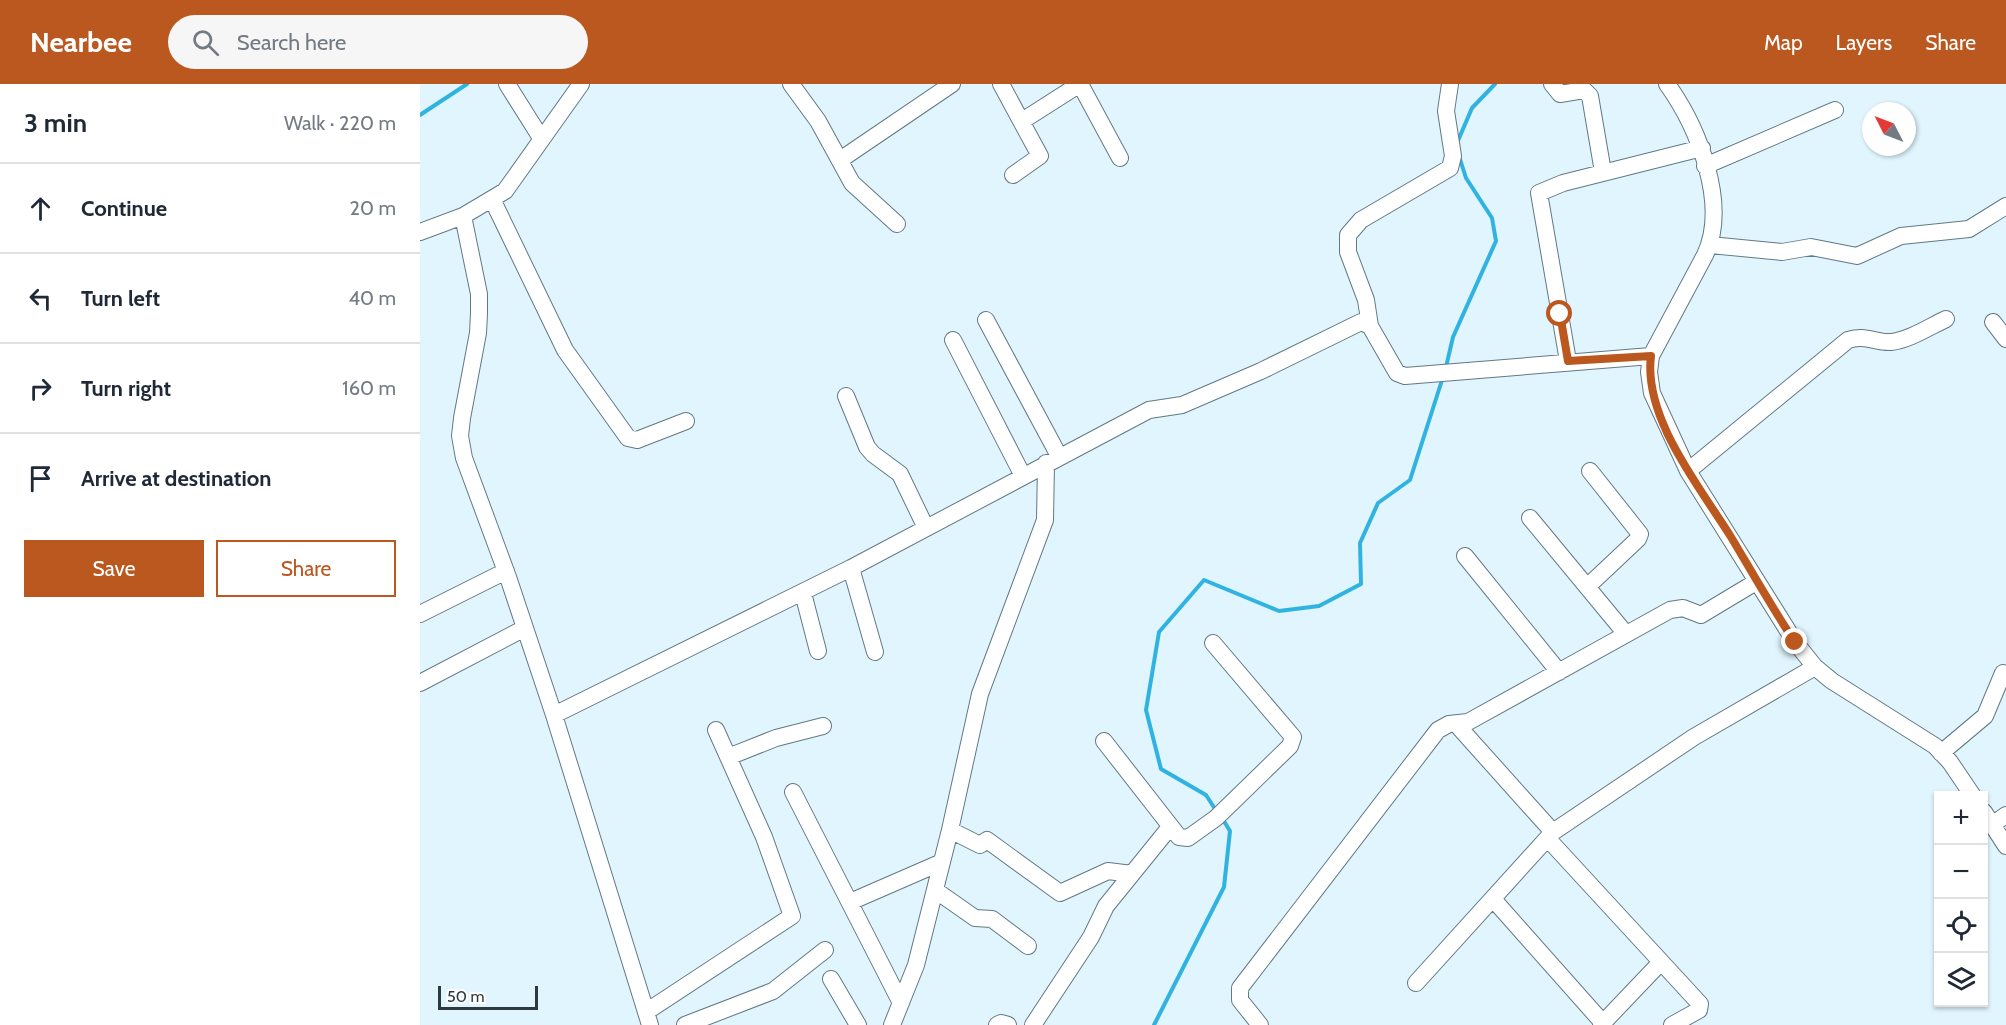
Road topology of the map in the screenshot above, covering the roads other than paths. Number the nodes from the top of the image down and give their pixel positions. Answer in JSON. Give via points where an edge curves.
{"nodes":[{"id":1,"x":507,"y":84,"type":"edge"},
{"id":2,"x":581,"y":84,"type":"edge"},
{"id":3,"x":791,"y":84,"type":"edge"},
{"id":4,"x":951,"y":84,"type":"edge"},
{"id":5,"x":1001,"y":84,"type":"edge"},
{"id":6,"x":1080,"y":84,"type":"edge"},
{"id":7,"x":1450,"y":84,"type":"edge"},
{"id":8,"x":1552,"y":84,"type":"edge"},
{"id":9,"x":1667,"y":84,"type":"edge"},
{"id":10,"x":1835,"y":110,"type":"dead end"},
{"id":11,"x":1022,"y":121,"type":"junction"},
{"id":12,"x":541,"y":138,"type":"junction"},
{"id":13,"x":1702,"y":148,"type":"junction"},
{"id":14,"x":1120,"y":158,"type":"dead end"},
{"id":15,"x":840,"y":160,"type":"junction"},
{"id":16,"x":1705,"y":166,"type":"junction"},
{"id":17,"x":1603,"y":172,"type":"junction"},
{"id":18,"x":1013,"y":175,"type":"dead end"},
{"id":19,"x":492,"y":199,"type":"junction"},
{"id":20,"x":2006,"y":207,"type":"edge"},
{"id":21,"x":463,"y":216,"type":"junction"},
{"id":22,"x":897,"y":224,"type":"dead end"},
{"id":23,"x":420,"y":232,"type":"edge"},
{"id":24,"x":1710,"y":245,"type":"junction"},
{"id":25,"x":1946,"y":319,"type":"dead end"},
{"id":26,"x":986,"y":320,"type":"dead end"},
{"id":27,"x":1993,"y":322,"type":"dead end"},
{"id":28,"x":1370,"y":326,"type":"junction"},
{"id":29,"x":2006,"y":339,"type":"edge"},
{"id":30,"x":953,"y":340,"type":"dead end"},
{"id":31,"x":1651,"y":356,"type":"junction"},
{"id":32,"x":1568,"y":361,"type":"junction"},
{"id":33,"x":846,"y":396,"type":"dead end"},
{"id":34,"x":686,"y":421,"type":"dead end"},
{"id":35,"x":1052,"y":460,"type":"junction"},
{"id":36,"x":1590,"y":471,"type":"dead end"},
{"id":37,"x":1688,"y":471,"type":"junction"},
{"id":38,"x":1023,"y":476,"type":"junction"},
{"id":39,"x":1530,"y":518,"type":"dead end"},
{"id":40,"x":926,"y":528,"type":"junction"},
{"id":41,"x":1465,"y":556,"type":"dead end"},
{"id":42,"x":851,"y":568,"type":"junction"},
{"id":43,"x":506,"y":571,"type":"junction"},
{"id":44,"x":1756,"y":582,"type":"junction"},
{"id":45,"x":1587,"y":587,"type":"junction"},
{"id":46,"x":802,"y":593,"type":"junction"},
{"id":47,"x":420,"y":614,"type":"edge"},
{"id":48,"x":525,"y":628,"type":"junction"},
{"id":49,"x":1626,"y":634,"type":"junction"},
{"id":50,"x":1213,"y":643,"type":"dead end"},
{"id":51,"x":818,"y":651,"type":"dead end"},
{"id":52,"x":875,"y":652,"type":"dead end"},
{"id":53,"x":1815,"y":667,"type":"junction"},
{"id":54,"x":1559,"y":672,"type":"junction"},
{"id":55,"x":2003,"y":673,"type":"dead end"},
{"id":56,"x":420,"y":683,"type":"edge"},
{"id":57,"x":554,"y":715,"type":"junction"},
{"id":58,"x":1457,"y":725,"type":"junction"},
{"id":59,"x":823,"y":726,"type":"dead end"},
{"id":60,"x":716,"y":730,"type":"dead end"},
{"id":61,"x":1104,"y":741,"type":"dead end"},
{"id":62,"x":1941,"y":753,"type":"junction"},
{"id":63,"x":728,"y":757,"type":"junction"},
{"id":64,"x":1970,"y":791,"type":"edge"},
{"id":65,"x":793,"y":792,"type":"dead end"},
{"id":66,"x":1994,"y":817,"type":"edge"},
{"id":67,"x":1170,"y":827,"type":"junction"},
{"id":68,"x":950,"y":830,"type":"junction"},
{"id":69,"x":1550,"y":835,"type":"junction"},
{"id":70,"x":2006,"y":846,"type":"edge"},
{"id":71,"x":942,"y":862,"type":"junction"},
{"id":72,"x":1132,"y":874,"type":"junction"},
{"id":73,"x":935,"y":890,"type":"junction"},
{"id":74,"x":1493,"y":899,"type":"junction"},
{"id":75,"x":850,"y":902,"type":"junction"},
{"id":76,"x":1028,"y":946,"type":"dead end"},
{"id":77,"x":825,"y":950,"type":"dead end"},
{"id":78,"x":1661,"y":962,"type":"junction"},
{"id":79,"x":831,"y":980,"type":"dead end"},
{"id":80,"x":1416,"y":982,"type":"dead end"},
{"id":81,"x":901,"y":1003,"type":"junction"},
{"id":82,"x":648,"y":1019,"type":"edge"},
{"id":83,"x":1602,"y":1024,"type":"edge"},
{"id":84,"x":685,"y":1025,"type":"edge"},
{"id":85,"x":858,"y":1025,"type":"edge"},
{"id":86,"x":892,"y":1025,"type":"edge"},
{"id":87,"x":997,"y":1025,"type":"edge"},
{"id":88,"x":1008,"y":1025,"type":"edge"},
{"id":89,"x":1033,"y":1025,"type":"edge"},
{"id":90,"x":1260,"y":1025,"type":"edge"},
{"id":91,"x":1672,"y":1025,"type":"edge"}],
"edges":[{"from":1,"to":12,"type":"street"},
{"from":2,"to":12,"type":"street"},
{"from":3,"to":15,"type":"street"},
{"from":4,"to":15,"type":"street"},
{"from":5,"to":11,"type":"street"},
{"from":6,"to":11,"type":"street"},
{"from":6,"to":14,"type":"street"},
{"from":7,"to":28,"type":"street","via":[[1446,111],[1453,156],[1450,168],[1361,220],[1348,235],[1348,252],[1366,300]]},
{"from":8,"to":17,"type":"street","via":[[1560,94],[1584,90],[1590,96]]},
{"from":9,"to":13,"type":"street","via":[[1685,110]]},
{"from":10,"to":16,"type":"street"},
{"from":11,"to":18,"type":"street","via":[[1040,156]]},
{"from":12,"to":19,"type":"street","via":[[505,191]]},
{"from":13,"to":16,"type":"street"},
{"from":13,"to":17,"type":"street"},
{"from":15,"to":22,"type":"street","via":[[857,189]]},
{"from":16,"to":24,"type":"street","via":[[1714,220]]},
{"from":17,"to":32,"type":"street","via":[[1543,190],[1538,197]]},
{"from":19,"to":21,"type":"street"},
{"from":19,"to":34,"type":"street","via":[[565,350],[628,438],[637,440]]},
{"from":20,"to":24,"type":"street","via":[[1969,229],[1901,236],[1857,256],[1811,247],[1782,252]]},
{"from":21,"to":23,"type":"street"},
{"from":21,"to":43,"type":"street","via":[[479,294],[479,313],[460,436],[464,458]]},
{"from":24,"to":31,"type":"street"},
{"from":25,"to":37,"type":"street","via":[[1896,341],[1862,337],[1848,340]]},
{"from":26,"to":35,"type":"street"},
{"from":27,"to":29,"type":"street"},
{"from":28,"to":32,"type":"street","via":[[1397,373],[1405,376]]},
{"from":28,"to":35,"type":"street","via":[[1361,322],[1182,405],[1149,411]]},
{"from":30,"to":38,"type":"street"},
{"from":31,"to":32,"type":"street"},
{"from":31,"to":37,"type":"street","via":[[1652,393]]},
{"from":33,"to":40,"type":"street","via":[[867,447],[900,474]]},
{"from":35,"to":38,"type":"street"},
{"from":35,"to":68,"type":"street","via":[[1045,520],[980,694]]},
{"from":36,"to":45,"type":"street","via":[[1640,534]]},
{"from":37,"to":44,"type":"street"},
{"from":38,"to":40,"type":"street"},
{"from":39,"to":45,"type":"street"},
{"from":40,"to":42,"type":"street"},
{"from":41,"to":54,"type":"street"},
{"from":42,"to":46,"type":"street"},
{"from":42,"to":52,"type":"street"},
{"from":43,"to":47,"type":"street"},
{"from":43,"to":48,"type":"street"},
{"from":44,"to":49,"type":"street","via":[[1706,613],[1676,608]]},
{"from":44,"to":53,"type":"street"},
{"from":45,"to":49,"type":"street"},
{"from":46,"to":51,"type":"street"},
{"from":46,"to":57,"type":"street"},
{"from":48,"to":56,"type":"street"},
{"from":48,"to":57,"type":"street"},
{"from":49,"to":54,"type":"street"},
{"from":50,"to":67,"type":"street","via":[[1293,737],[1290,746],[1216,818],[1188,837],[1179,837]]},
{"from":53,"to":62,"type":"street"},
{"from":53,"to":69,"type":"street","via":[[1694,737]]},
{"from":54,"to":58,"type":"street"},
{"from":55,"to":62,"type":"street","via":[[1985,716]]},
{"from":57,"to":82,"type":"street"},
{"from":58,"to":69,"type":"street"},
{"from":58,"to":90,"type":"street","via":[[1449,724],[1438,730],[1240,988],[1240,1000]]},
{"from":59,"to":63,"type":"street","via":[[776,738]]},
{"from":60,"to":63,"type":"street"},
{"from":61,"to":67,"type":"street"},
{"from":62,"to":64,"type":"street"},
{"from":63,"to":82,"type":"street","via":[[764,837],[792,916]]},
{"from":65,"to":75,"type":"street"},
{"from":66,"to":70,"type":"street"},
{"from":67,"to":72,"type":"street"},
{"from":68,"to":71,"type":"street"},
{"from":68,"to":72,"type":"street","via":[[980,845],[987,840],[1060,893],[1108,871]]},
{"from":69,"to":74,"type":"street"},
{"from":69,"to":78,"type":"street"},
{"from":71,"to":73,"type":"street"},
{"from":71,"to":75,"type":"street"},
{"from":72,"to":89,"type":"street","via":[[1106,906],[1091,937]]},
{"from":73,"to":76,"type":"street","via":[[975,918],[992,919]]},
{"from":73,"to":81,"type":"street","via":[[916,965]]},
{"from":74,"to":80,"type":"street"},
{"from":74,"to":83,"type":"street"},
{"from":75,"to":81,"type":"street"},
{"from":77,"to":84,"type":"street","via":[[773,991]]},
{"from":78,"to":83,"type":"street"},
{"from":78,"to":91,"type":"street","via":[[1701,1007]]},
{"from":79,"to":85,"type":"street"},
{"from":81,"to":86,"type":"street"},
{"from":87,"to":88,"type":"street"}]}
